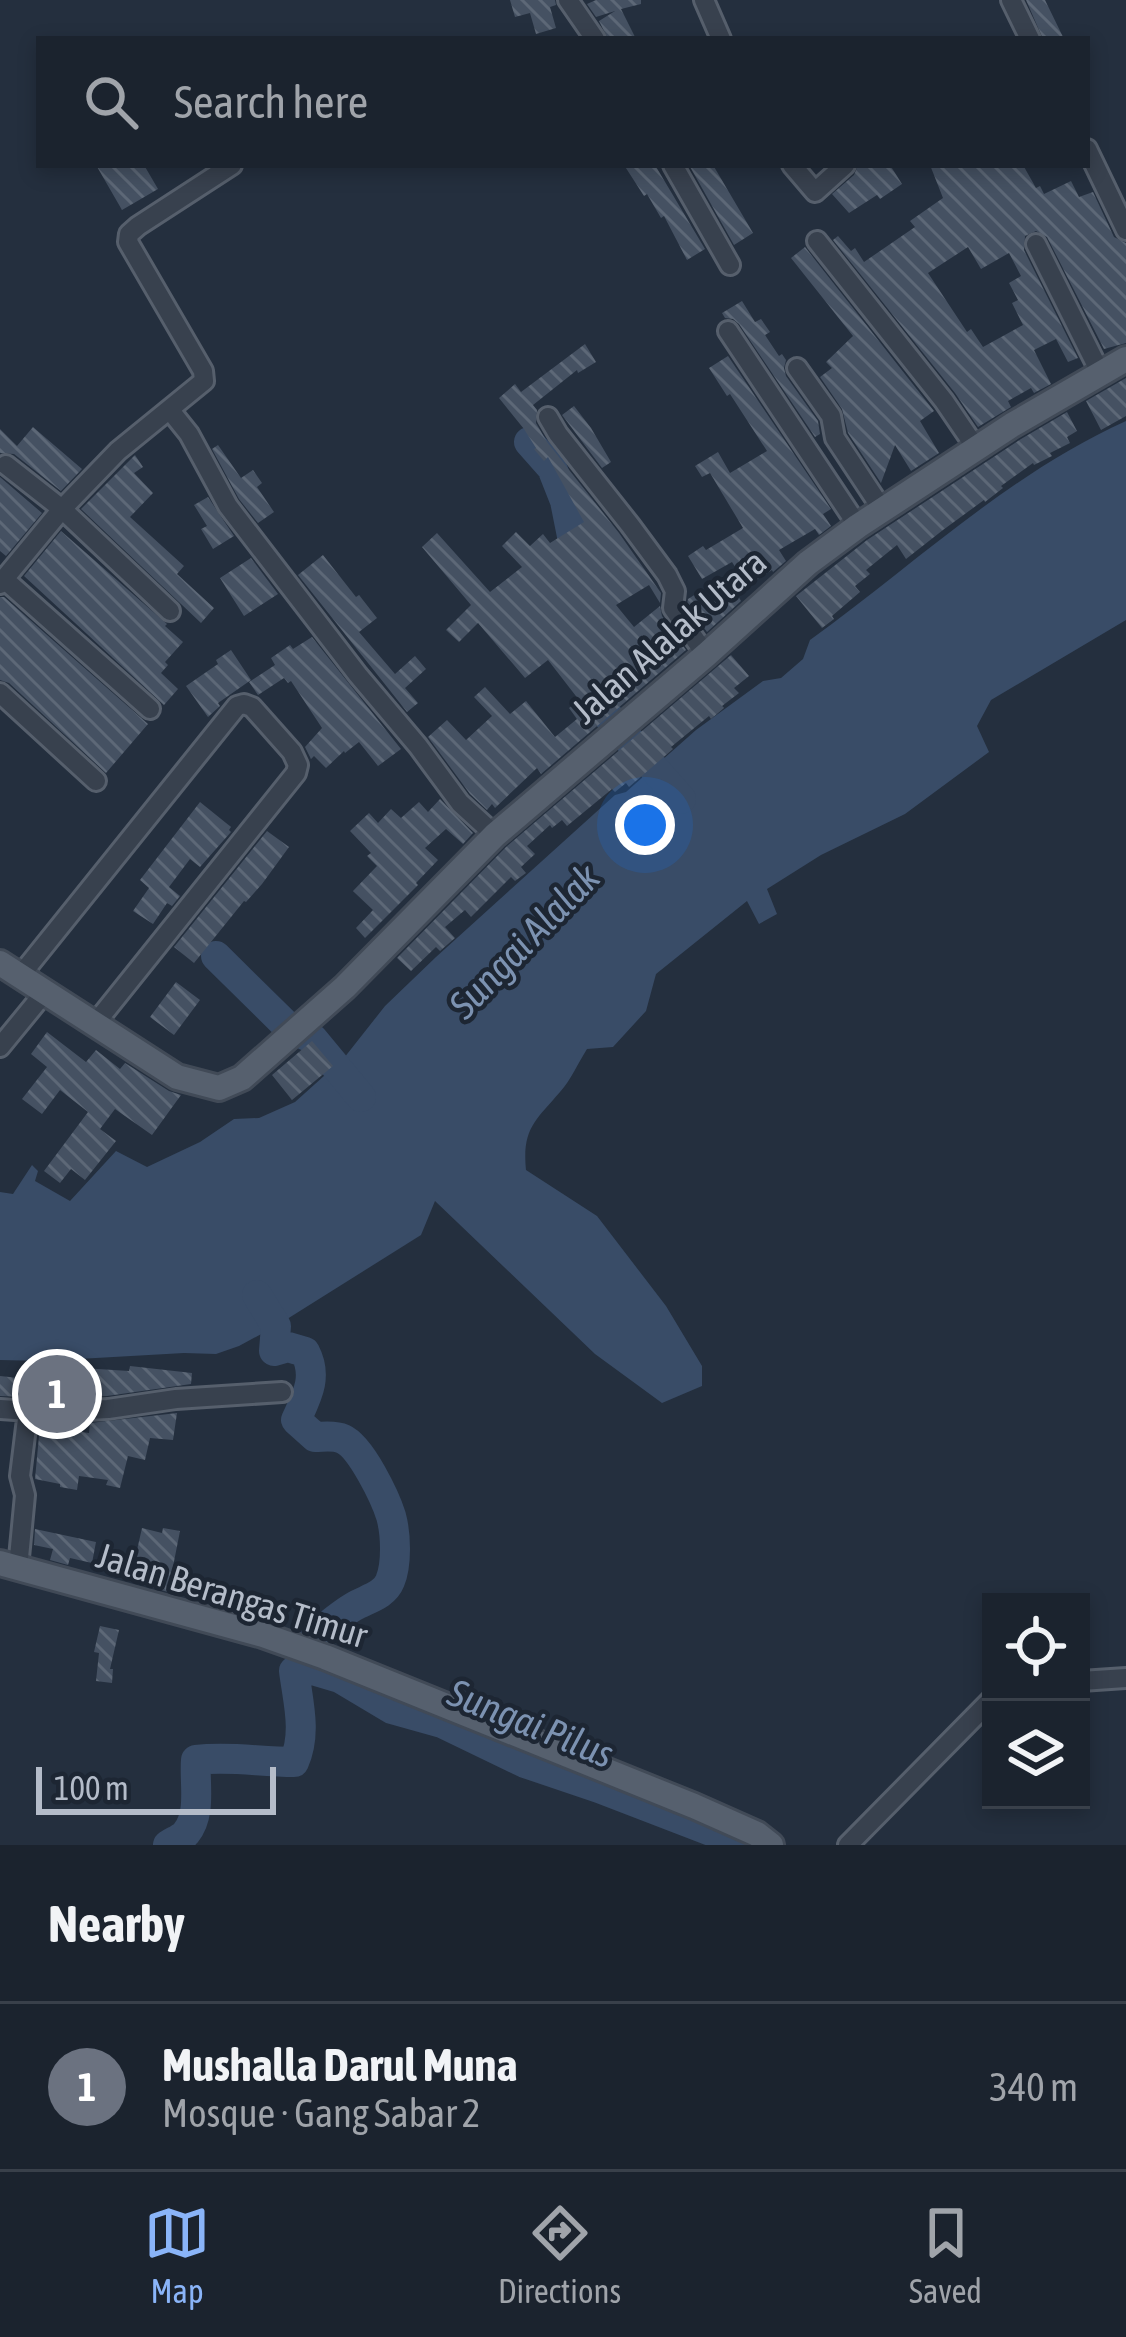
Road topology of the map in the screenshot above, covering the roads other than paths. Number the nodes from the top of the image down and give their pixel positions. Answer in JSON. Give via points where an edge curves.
{"nodes":[{"id":1,"x":568,"y":0,"type":"edge"},
{"id":2,"x":704,"y":0,"type":"edge"},
{"id":3,"x":1012,"y":0,"type":"edge"},
{"id":4,"x":593,"y":36,"type":"edge"},
{"id":5,"x":720,"y":36,"type":"edge"},
{"id":6,"x":1029,"y":36,"type":"edge"},
{"id":7,"x":1090,"y":155,"type":"edge"},
{"id":8,"x":227,"y":168,"type":"edge"},
{"id":9,"x":675,"y":168,"type":"edge"},
{"id":10,"x":795,"y":168,"type":"edge"},
{"id":11,"x":841,"y":168,"type":"edge"},
{"id":12,"x":1126,"y":230,"type":"edge"},
{"id":13,"x":817,"y":241,"type":"dead end"},
{"id":14,"x":1036,"y":244,"type":"dead end"},
{"id":15,"x":730,"y":265,"type":"dead end"},
{"id":16,"x":728,"y":331,"type":"dead end"},
{"id":17,"x":1126,"y":359,"type":"edge"},
{"id":18,"x":797,"y":368,"type":"dead end"},
{"id":19,"x":1101,"y":374,"type":"junction"},
{"id":20,"x":168,"y":412,"type":"junction"},
{"id":21,"x":548,"y":417,"type":"dead end"},
{"id":22,"x":976,"y":448,"type":"junction"},
{"id":23,"x":6,"y":465,"type":"dead end"},
{"id":24,"x":62,"y":509,"type":"junction"},
{"id":25,"x":882,"y":509,"type":"junction"},
{"id":26,"x":858,"y":526,"type":"junction"},
{"id":27,"x":2,"y":582,"type":"edge"},
{"id":28,"x":170,"y":611,"type":"dead end"},
{"id":29,"x":706,"y":656,"type":"junction"},
{"id":30,"x":0,"y":693,"type":"edge"},
{"id":31,"x":150,"y":709,"type":"dead end"},
{"id":32,"x":95,"y":781,"type":"dead end"},
{"id":33,"x":494,"y":835,"type":"junction"},
{"id":34,"x":10,"y":970,"type":"edge"},
{"id":35,"x":45,"y":992,"type":"junction"},
{"id":36,"x":94,"y":1025,"type":"junction"},
{"id":37,"x":0,"y":1047,"type":"edge"},
{"id":38,"x":282,"y":1392,"type":"dead end"},
{"id":39,"x":0,"y":1409,"type":"edge"},
{"id":40,"x":28,"y":1411,"type":"junction"},
{"id":41,"x":9,"y":1566,"type":"edge"},
{"id":42,"x":1126,"y":1678,"type":"edge"},
{"id":43,"x":1090,"y":1680,"type":"edge"},
{"id":44,"x":990,"y":1701,"type":"edge"},
{"id":45,"x":771,"y":1845,"type":"edge"},
{"id":46,"x":848,"y":1845,"type":"edge"}],
"edges":[{"from":1,"to":4,"type":"street"},
{"from":2,"to":5,"type":"street"},
{"from":3,"to":6,"type":"street"},
{"from":7,"to":12,"type":"street"},
{"from":8,"to":20,"type":"street","via":[[129,234],[203,371],[204,381]]},
{"from":9,"to":15,"type":"street"},
{"from":10,"to":11,"type":"street","via":[[815,192]]},
{"from":13,"to":22,"type":"street"},
{"from":14,"to":19,"type":"street"},
{"from":16,"to":26,"type":"street"},
{"from":17,"to":19,"type":"main road","name":"Jalan Alalak Utara"},
{"from":18,"to":25,"type":"street"},
{"from":19,"to":22,"type":"main road","name":"Jalan Alalak Utara"},
{"from":20,"to":24,"type":"street"},
{"from":20,"to":33,"type":"street","via":[[315,619]]},
{"from":21,"to":29,"type":"street","via":[[667,575],[673,608]]},
{"from":22,"to":25,"type":"main road","name":"Jalan Alalak Utara"},
{"from":23,"to":24,"type":"street"},
{"from":24,"to":27,"type":"street"},
{"from":24,"to":28,"type":"street"},
{"from":25,"to":26,"type":"main road","name":"Jalan Alalak Utara"},
{"from":26,"to":29,"type":"main road","name":"Jalan Alalak Utara"},
{"from":27,"to":31,"type":"street"},
{"from":29,"to":33,"type":"main road","name":"Jalan Alalak Utara"},
{"from":30,"to":32,"type":"street"},
{"from":33,"to":36,"type":"main road","name":"Jalan Alalak Utara","via":[[242,1078],[219,1088],[177,1077]]},
{"from":34,"to":35,"type":"main road","name":"Jalan Alalak Utara"},
{"from":34,"to":36,"type":"street","via":[[237,706],[252,707],[292,752],[296,773]]},
{"from":35,"to":36,"type":"main road","name":"Jalan Alalak Utara"},
{"from":35,"to":37,"type":"street"},
{"from":38,"to":40,"type":"street"},
{"from":39,"to":40,"type":"street"},
{"from":40,"to":41,"type":"street","via":[[25,1495]]},
{"from":41,"to":45,"type":"main road","name":"Jalan Berangas Timur","via":[[325,1657],[694,1806]]},
{"from":42,"to":43,"type":"street"},
{"from":44,"to":46,"type":"street"}]}
